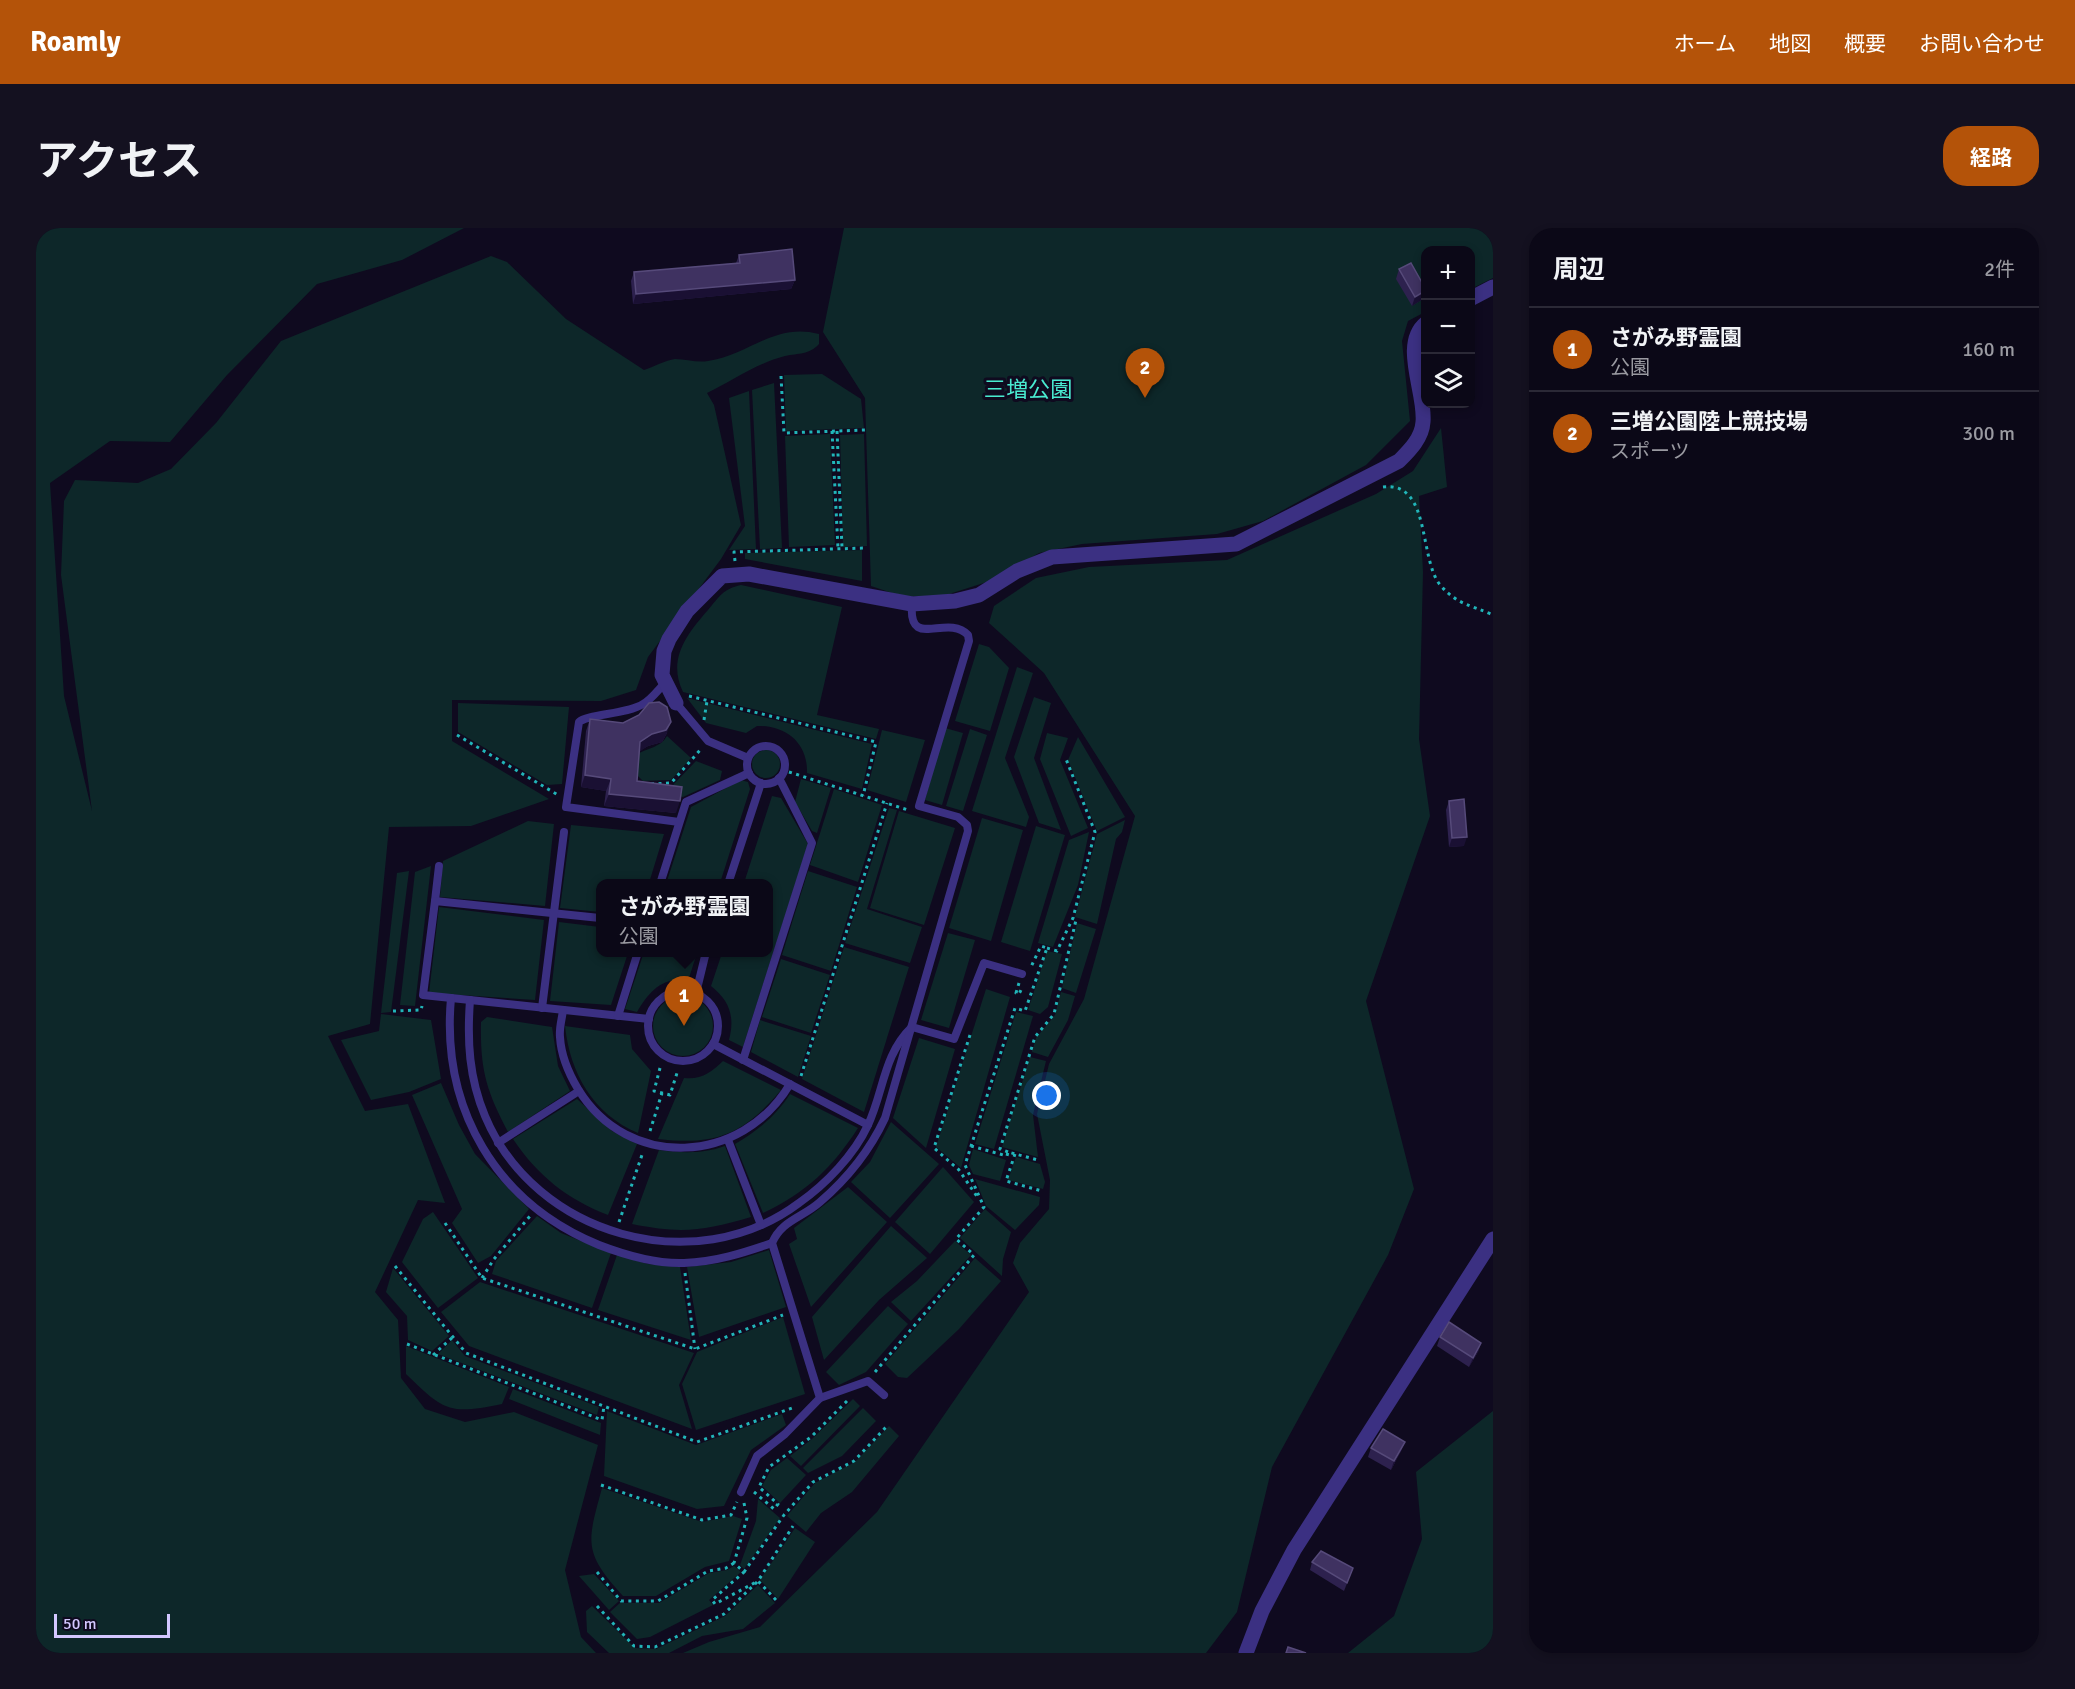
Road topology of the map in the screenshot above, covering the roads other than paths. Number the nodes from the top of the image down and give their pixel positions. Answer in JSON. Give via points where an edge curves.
{"nodes":[{"id":1,"x":1493,"y":287,"type":"edge"},
{"id":2,"x":1475,"y":296,"type":"edge"},
{"id":3,"x":1421,"y":328,"type":"edge"},
{"id":4,"x":912,"y":604,"type":"junction"},
{"id":5,"x":670,"y":693,"type":"junction"},
{"id":6,"x":748,"y":758,"type":"junction"},
{"id":7,"x":748,"y":773,"type":"junction"},
{"id":8,"x":779,"y":778,"type":"junction"},
{"id":9,"x":761,"y":783,"type":"junction"},
{"id":10,"x":679,"y":822,"type":"junction"},
{"id":11,"x":564,"y":832,"type":"dead end"},
{"id":12,"x":439,"y":866,"type":"dead end"},
{"id":13,"x":662,"y":879,"type":"edge"},
{"id":14,"x":730,"y":879,"type":"edge"},
{"id":15,"x":435,"y":901,"type":"junction"},
{"id":16,"x":554,"y":914,"type":"junction"},
{"id":17,"x":596,"y":918,"type":"edge"},
{"id":18,"x":636,"y":957,"type":"edge"},
{"id":19,"x":704,"y":957,"type":"edge"},
{"id":20,"x":1025,"y":975,"type":"road end"},
{"id":21,"x":696,"y":993,"type":"junction"},
{"id":22,"x":451,"y":998,"type":"junction"},
{"id":23,"x":470,"y":1000,"type":"junction"},
{"id":24,"x":542,"y":1008,"type":"junction"},
{"id":25,"x":563,"y":1010,"type":"junction"},
{"id":26,"x":618,"y":1016,"type":"junction"},
{"id":27,"x":649,"y":1019,"type":"junction"},
{"id":28,"x":912,"y":1026,"type":"junction"},
{"id":29,"x":713,"y":1044,"type":"junction"},
{"id":30,"x":743,"y":1060,"type":"junction"},
{"id":31,"x":794,"y":1086,"type":"junction"},
{"id":32,"x":579,"y":1091,"type":"junction"},
{"id":33,"x":868,"y":1125,"type":"junction"},
{"id":34,"x":728,"y":1140,"type":"junction"},
{"id":35,"x":498,"y":1143,"type":"junction"},
{"id":36,"x":761,"y":1225,"type":"junction"},
{"id":37,"x":1493,"y":1239,"type":"edge"},
{"id":38,"x":772,"y":1243,"type":"junction"},
{"id":39,"x":884,"y":1395,"type":"dead end"},
{"id":40,"x":820,"y":1398,"type":"junction"},
{"id":41,"x":741,"y":1492,"type":"road end"},
{"id":42,"x":1246,"y":1653,"type":"edge"}],
"edges":[{"from":1,"to":2,"type":"street"},
{"from":3,"to":4,"type":"street","via":[[1414,342],[1424,422],[1418,439],[1399,461],[1236,544],[1052,557],[1017,571],[979,595],[955,602]]},
{"from":4,"to":5,"type":"street","via":[[749,574],[723,576],[687,611],[669,639],[662,664]]},
{"from":4,"to":28,"type":"lane","via":[[911,622],[915,627],[956,627],[968,634],[969,641],[919,806],[958,817],[968,831]]},
{"from":5,"to":6,"type":"lane","via":[[708,741]]},
{"from":5,"to":10,"type":"lane","via":[[643,705],[579,722],[567,807]]},
{"from":6,"to":7,"type":"lane"},
{"from":6,"to":8,"type":"lane","via":[[762,746],[780,751],[785,770]]},
{"from":7,"to":9,"type":"lane"},
{"from":7,"to":10,"type":"lane","via":[[686,802]]},
{"from":8,"to":9,"type":"lane"},
{"from":8,"to":30,"type":"lane","via":[[812,843]]},
{"from":9,"to":14,"type":"lane"},
{"from":10,"to":13,"type":"lane"},
{"from":11,"to":16,"type":"lane"},
{"from":12,"to":15,"type":"lane"},
{"from":15,"to":16,"type":"lane"},
{"from":15,"to":22,"type":"lane","via":[[423,996]]},
{"from":16,"to":17,"type":"lane"},
{"from":16,"to":24,"type":"lane"},
{"from":18,"to":26,"type":"lane"},
{"from":19,"to":21,"type":"lane"},
{"from":20,"to":28,"type":"lane","via":[[984,963],[954,1039]]},
{"from":21,"to":27,"type":"lane","via":[[679,991],[663,997]]},
{"from":21,"to":29,"type":"lane","via":[[712,1006],[716,1015],[717,1035]]},
{"from":22,"to":23,"type":"lane"},
{"from":22,"to":38,"type":"lane","via":[[452,1066],[463,1107],[486,1154],[504,1179],[535,1209],[568,1232],[647,1260],[683,1263],[730,1257]]},
{"from":23,"to":24,"type":"lane"},
{"from":23,"to":35,"type":"lane","via":[[469,1063],[475,1091]]},
{"from":24,"to":25,"type":"lane"},
{"from":25,"to":26,"type":"lane"},
{"from":25,"to":32,"type":"lane","via":[[560,1037],[564,1059]]},
{"from":26,"to":27,"type":"lane"},
{"from":27,"to":29,"type":"lane","via":[[654,1044],[675,1059],[692,1059]]},
{"from":28,"to":33,"type":"lane","via":[[897,1041]]},
{"from":28,"to":38,"type":"lane","via":[[885,1118],[874,1141],[837,1187],[778,1229]]},
{"from":29,"to":30,"type":"lane"},
{"from":30,"to":31,"type":"lane"},
{"from":31,"to":33,"type":"lane"},
{"from":31,"to":34,"type":"lane","via":[[766,1116]]},
{"from":32,"to":34,"type":"lane","via":[[600,1117],[646,1143],[684,1148]]},
{"from":32,"to":35,"type":"lane"},
{"from":33,"to":36,"type":"lane","via":[[820,1186]]},
{"from":34,"to":36,"type":"lane"},
{"from":35,"to":36,"type":"lane","via":[[528,1180],[557,1205],[582,1220],[616,1232],[664,1242],[692,1242]]},
{"from":37,"to":42,"type":"street","via":[[1294,1550],[1262,1611]]},
{"from":38,"to":40,"type":"lane"},
{"from":39,"to":40,"type":"lane","via":[[868,1381]]},
{"from":40,"to":41,"type":"lane","via":[[757,1456]]}]}
